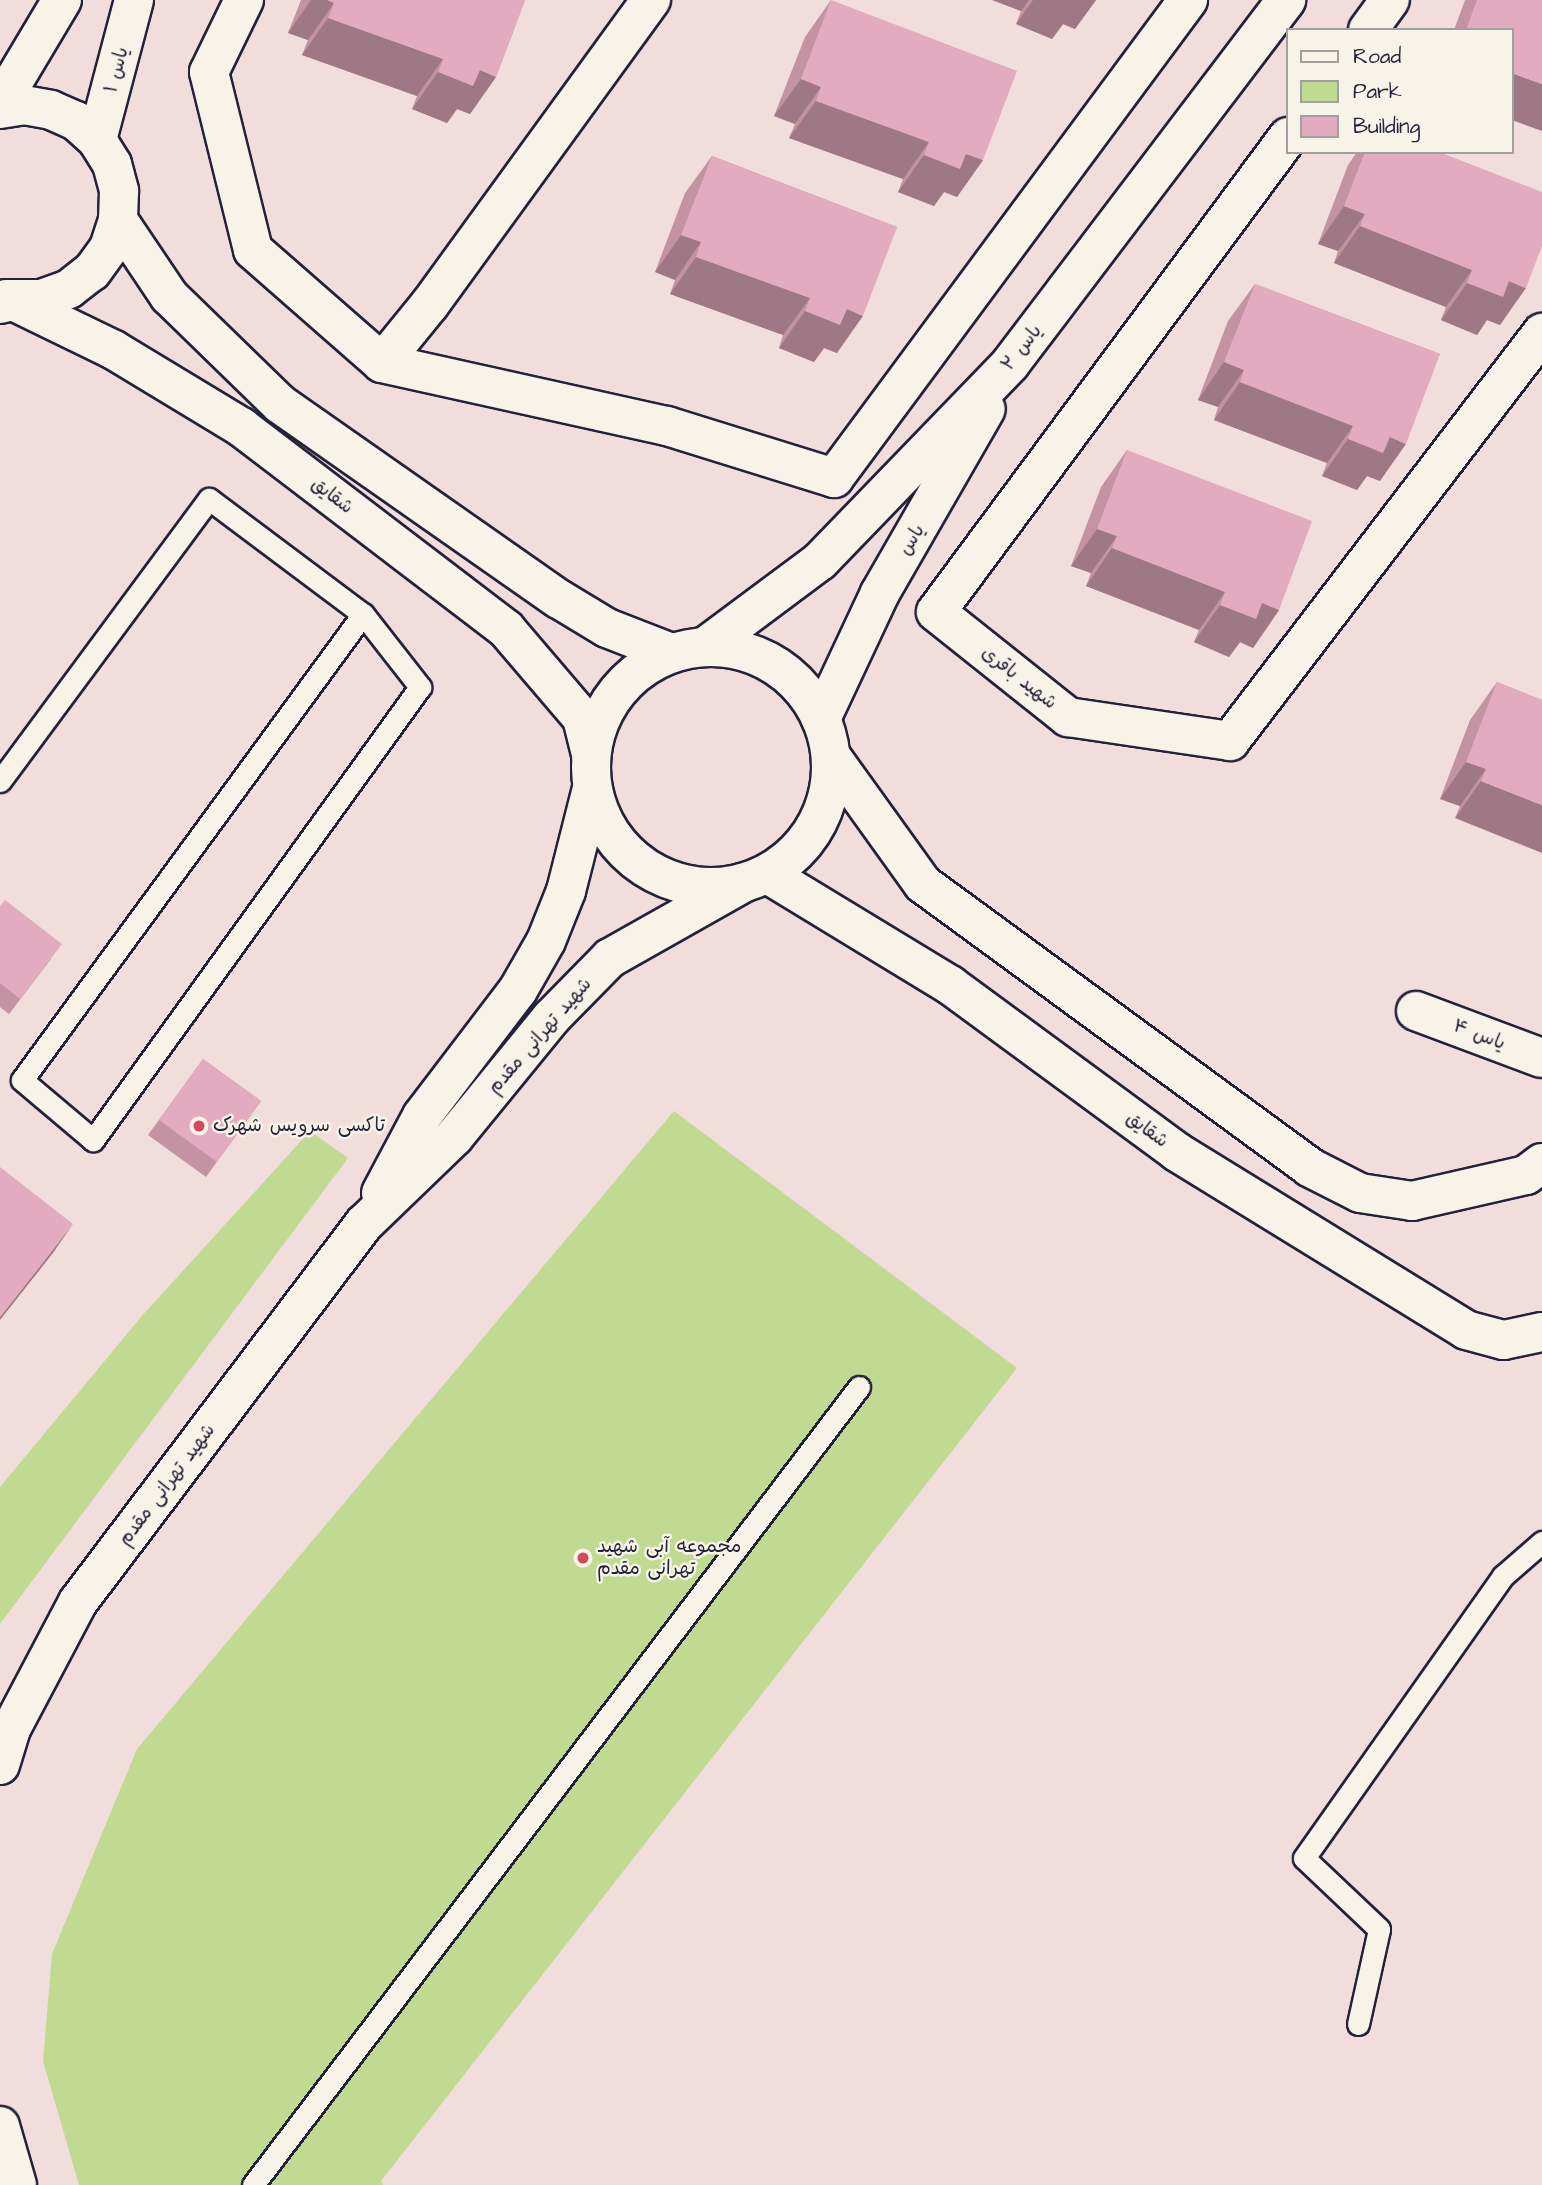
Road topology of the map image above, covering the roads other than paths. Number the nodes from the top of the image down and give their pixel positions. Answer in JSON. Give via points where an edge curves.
{"nodes":[{"id":1,"x":62,"y":0,"type":"edge"},
{"id":2,"x":134,"y":0,"type":"edge"},
{"id":3,"x":244,"y":0,"type":"edge"},
{"id":4,"x":650,"y":0,"type":"edge"},
{"id":5,"x":1188,"y":0,"type":"edge"},
{"id":6,"x":1286,"y":0,"type":"edge"},
{"id":7,"x":1390,"y":0,"type":"edge"},
{"id":8,"x":1369,"y":28,"type":"edge"},
{"id":9,"x":0,"y":106,"type":"edge"},
{"id":10,"x":97,"y":140,"type":"junction"},
{"id":11,"x":1286,"y":140,"type":"edge"},
{"id":12,"x":118,"y":220,"type":"junction"},
{"id":13,"x":4,"y":301,"type":"edge"},
{"id":14,"x":1542,"y":333,"type":"edge"},
{"id":15,"x":382,"y":363,"type":"junction"},
{"id":16,"x":1010,"y":364,"type":"junction"},
{"id":17,"x":834,"y":478,"type":"junction"},
{"id":18,"x":872,"y":511,"type":"junction"},
{"id":19,"x":904,"y":554,"type":"junction"},
{"id":20,"x":955,"y":583,"type":"junction"},
{"id":21,"x":363,"y":614,"type":"junction"},
{"id":22,"x":688,"y":649,"type":"junction"},
{"id":23,"x":821,"y":719,"type":"junction"},
{"id":24,"x":831,"y":756,"type":"junction"},
{"id":25,"x":592,"y":771,"type":"junction"},
{"id":26,"x":0,"y":782,"type":"edge"},
{"id":27,"x":756,"y":879,"type":"junction"},
{"id":28,"x":1416,"y":1011,"type":"dead end"},
{"id":29,"x":1542,"y":1058,"type":"edge"},
{"id":30,"x":1542,"y":1163,"type":"edge"},
{"id":31,"x":365,"y":1223,"type":"junction"},
{"id":32,"x":1541,"y":1336,"type":"edge"},
{"id":33,"x":859,"y":1387,"type":"dead end"},
{"id":34,"x":1542,"y":1542,"type":"edge"},
{"id":35,"x":0,"y":1765,"type":"edge"},
{"id":36,"x":1358,"y":2024,"type":"dead end"},
{"id":37,"x":0,"y":2126,"type":"edge"},
{"id":38,"x":17,"y":2185,"type":"edge"},
{"id":39,"x":253,"y":2185,"type":"edge"}],
"edges":[{"from":1,"to":9,"type":"street"},
{"from":2,"to":10,"type":"street","name":"یاس ۱"},
{"from":3,"to":15,"type":"street","via":[[209,72],[253,250]]},
{"from":4,"to":15,"type":"street"},
{"from":5,"to":17,"type":"street"},
{"from":6,"to":16,"type":"street","name":"یاس ۲"},
{"from":7,"to":8,"type":"street"},
{"from":9,"to":10,"type":"street","via":[[51,110],[76,121]]},
{"from":10,"to":12,"type":"street","via":[[117,182]]},
{"from":11,"to":20,"type":"street","name":"شهید باقری"},
{"from":12,"to":13,"type":"street","via":[[109,248],[92,271],[69,289],[42,299]]},
{"from":12,"to":22,"type":"street","via":[[169,296],[281,404],[607,628]]},
{"from":13,"to":25,"type":"street","name":"شقایق","via":[[114,349],[241,427],[506,629],[582,718]]},
{"from":14,"to":20,"type":"street","name":"شهید باقری","via":[[1230,741],[1068,717],[936,612]]},
{"from":15,"to":17,"type":"street","via":[[667,426]]},
{"from":16,"to":18,"type":"street","name":"یاس ۲"},
{"from":16,"to":19,"type":"street","name":"یاس"},
{"from":17,"to":18,"type":"street"},
{"from":18,"to":22,"type":"street","name":"یاس ۲","via":[[820,562]]},
{"from":19,"to":20,"type":"street"},
{"from":19,"to":23,"type":"street","name":"یاس","via":[[880,593]]},
{"from":21,"to":21,"type":"lane","via":[[22,1080],[93,1140],[420,687]]},
{"from":21,"to":26,"type":"lane","via":[[209,499]]},
{"from":22,"to":23,"type":"street","via":[[742,650],[775,664],[803,688]]},
{"from":22,"to":25,"type":"street","via":[[632,675],[604,711]]},
{"from":23,"to":24,"type":"street"},
{"from":24,"to":27,"type":"street","via":[[829,791],[816,825]]},
{"from":24,"to":30,"type":"street","via":[[923,884],[1309,1167],[1360,1193],[1412,1201],[1526,1175]]},
{"from":25,"to":27,"type":"street","via":[[602,819],[621,847],[646,868],[677,882],[709,887]]},
{"from":25,"to":31,"type":"street","name":"شهید تهرانی مقدم","via":[[566,891],[546,941],[518,990],[422,1116]]},
{"from":27,"to":31,"type":"street","name":"شهید تهرانی مقدم","via":[[610,958],[552,1017],[454,1137]]},
{"from":27,"to":32,"type":"street","name":"شقایق","via":[[950,985],[1177,1152],[1466,1330],[1504,1340]]},
{"from":28,"to":29,"type":"street","name":"یاس ۴"},
{"from":31,"to":35,"type":"street","name":"شهید تهرانی مقدم","via":[[78,1602],[11,1730]]},
{"from":33,"to":39,"type":"lane"},
{"from":34,"to":36,"type":"lane","via":[[1503,1576],[1304,1858],[1379,1929]]},
{"from":37,"to":38,"type":"street"}]}
